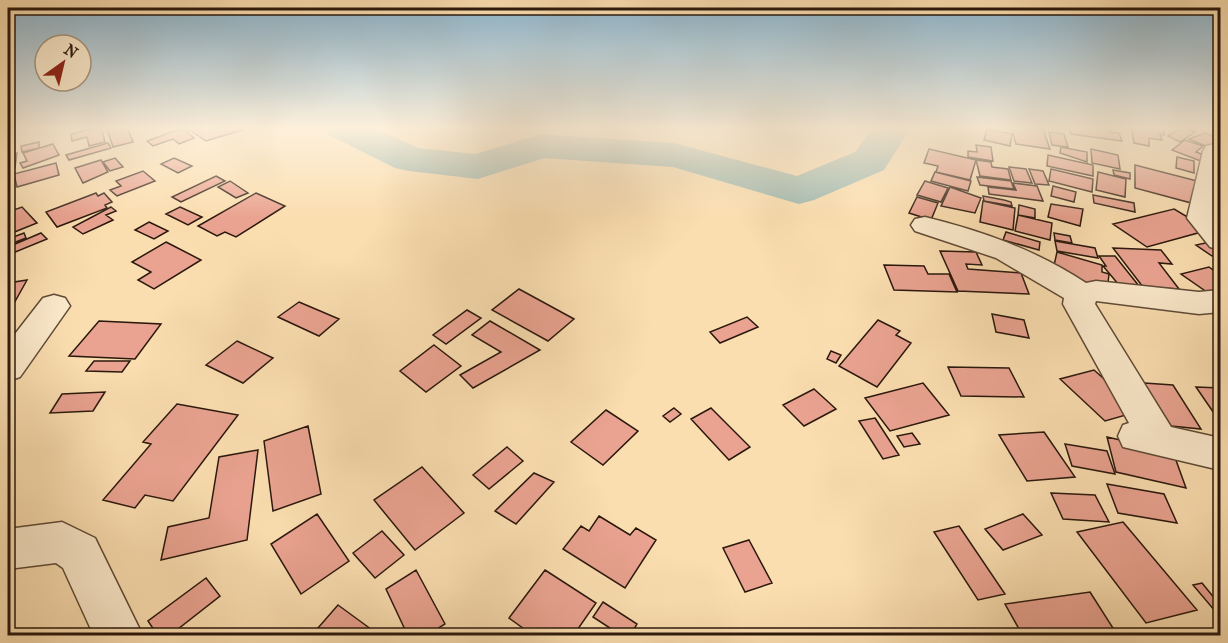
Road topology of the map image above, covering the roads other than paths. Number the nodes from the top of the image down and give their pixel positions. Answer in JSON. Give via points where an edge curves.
{"nodes":[{"id":1,"x":1214,"y":157,"type":"edge"},
{"id":2,"x":925,"y":225,"type":"dead end"},
{"id":3,"x":1221,"y":241,"type":"edge"},
{"id":4,"x":1081,"y":294,"type":"junction"},
{"id":5,"x":1221,"y":301,"type":"edge"},
{"id":6,"x":54,"y":306,"type":"dead end"},
{"id":7,"x":8,"y":368,"type":"edge"},
{"id":8,"x":1221,"y":454,"type":"edge"},
{"id":9,"x":8,"y":549,"type":"edge"},
{"id":10,"x":118,"y":636,"type":"edge"}],
"edges":[{"from":1,"to":3,"type":"street","via":[[1201,218]]},
{"from":2,"to":4,"type":"street","via":[[961,233],[1051,272]]},
{"from":4,"to":5,"type":"street","via":[[1096,291],[1199,303]]},
{"from":4,"to":8,"type":"street","via":[[1078,304],[1144,437]]},
{"from":6,"to":7,"type":"street"},
{"from":9,"to":10,"type":"street","via":[[62,542],[79,553]]}]}
